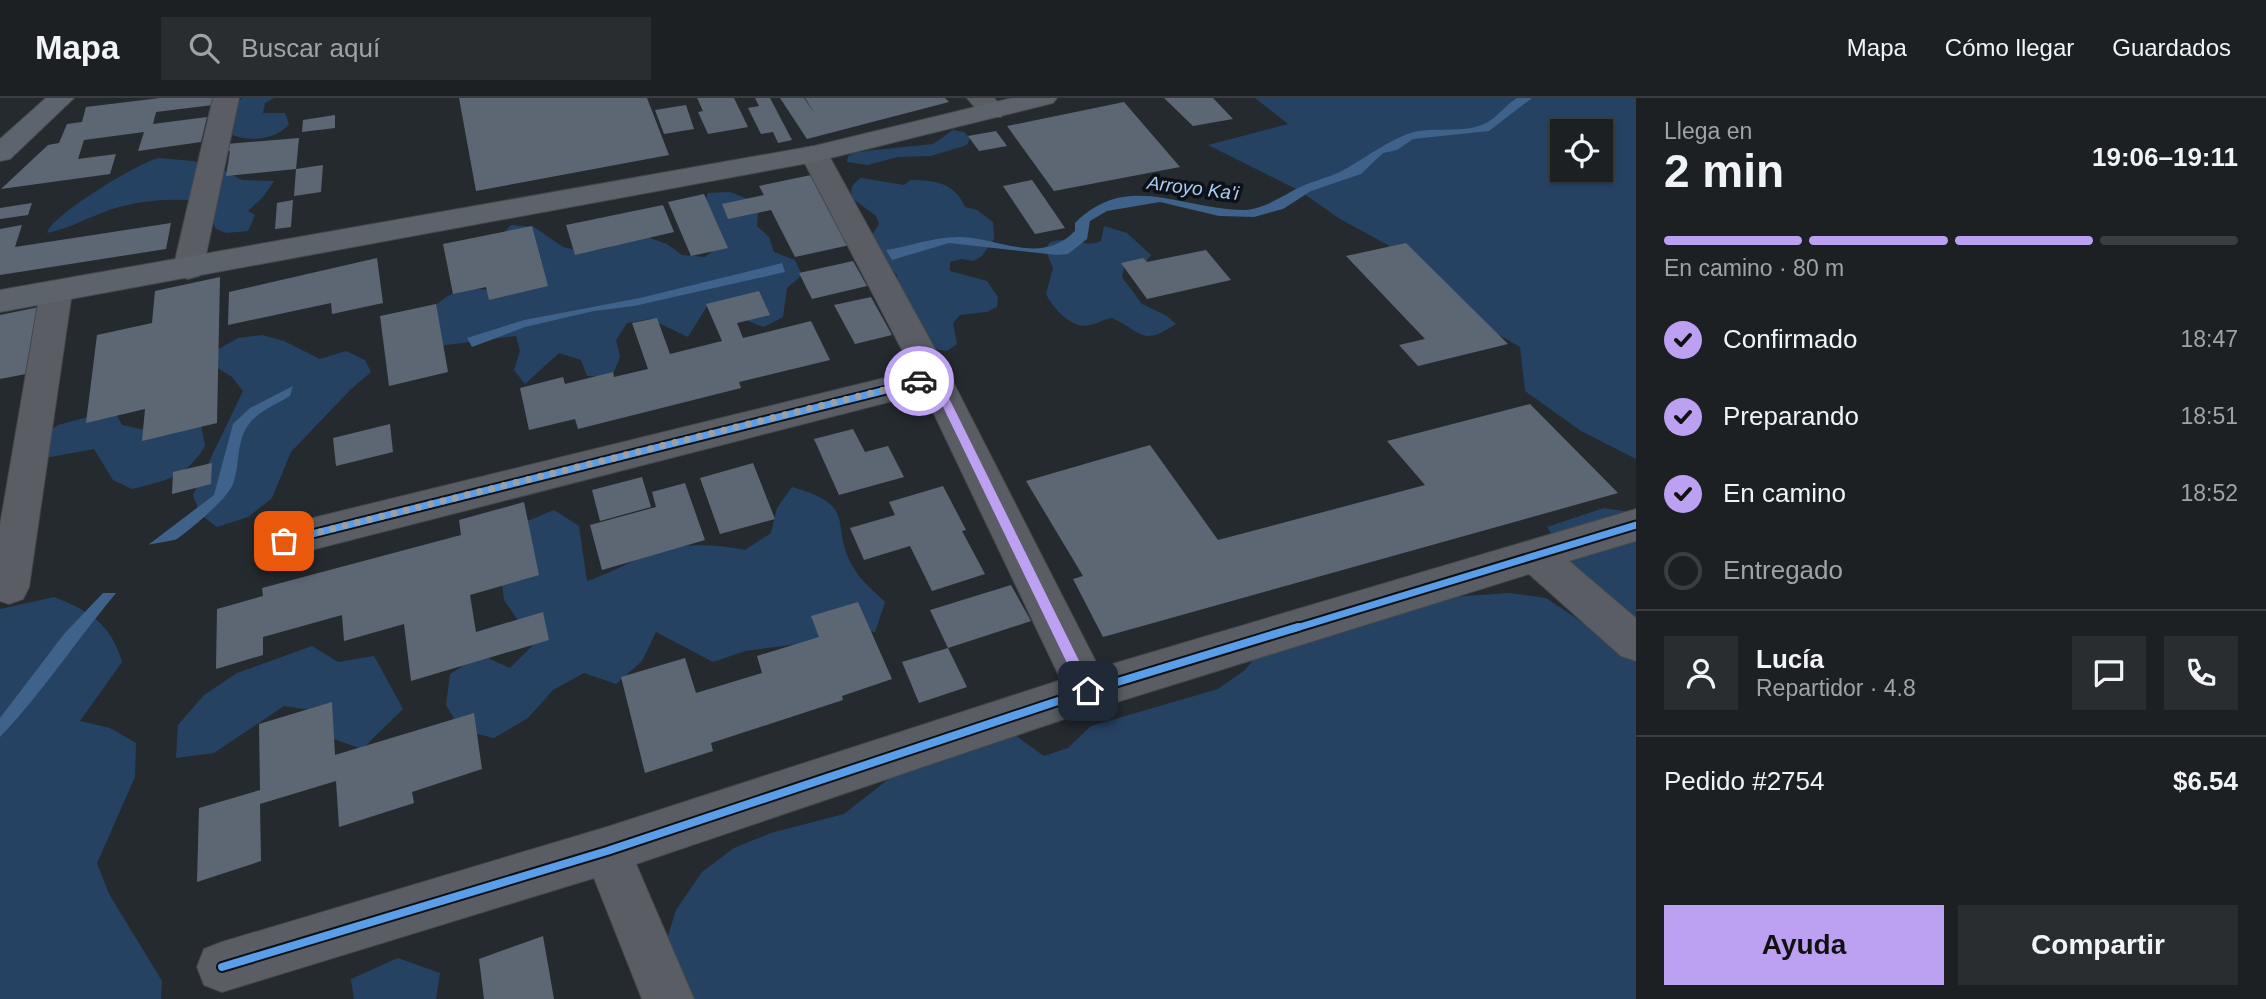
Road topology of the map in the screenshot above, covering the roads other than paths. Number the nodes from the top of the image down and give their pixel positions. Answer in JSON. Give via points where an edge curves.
{"nodes":[{"id":1,"x":32,"y":98,"type":"edge"},
{"id":2,"x":61,"y":98,"type":"edge"},
{"id":3,"x":226,"y":98,"type":"edge"},
{"id":4,"x":1044,"y":98,"type":"edge"},
{"id":5,"x":986,"y":105,"type":"edge"},
{"id":6,"x":0,"y":126,"type":"edge"},
{"id":7,"x":0,"y":153,"type":"edge"},
{"id":8,"x":814,"y":154,"type":"junction"},
{"id":9,"x":188,"y":269,"type":"junction"},
{"id":10,"x":55,"y":292,"type":"junction"},
{"id":11,"x":0,"y":301,"type":"edge"},
{"id":12,"x":934,"y":378,"type":"junction"},
{"id":13,"x":1636,"y":525,"type":"edge"},
{"id":14,"x":284,"y":541,"type":"dead end"},
{"id":15,"x":1536,"y":556,"type":"junction"},
{"id":16,"x":9,"y":587,"type":"dead end"},
{"id":17,"x":1636,"y":643,"type":"edge"},
{"id":18,"x":1088,"y":691,"type":"junction"},
{"id":19,"x":607,"y":851,"type":"junction"},
{"id":20,"x":222,"y":967,"type":"dead end"},
{"id":21,"x":668,"y":999,"type":"edge"}],
"edges":[{"from":1,"to":6,"type":"highway"},
{"from":2,"to":7,"type":"highway"},
{"from":3,"to":9,"type":"street"},
{"from":4,"to":5,"type":"main road"},
{"from":5,"to":8,"type":"main road"},
{"from":8,"to":9,"type":"main road"},
{"from":8,"to":12,"type":"street"},
{"from":9,"to":10,"type":"main road"},
{"from":10,"to":11,"type":"main road"},
{"from":10,"to":16,"type":"street"},
{"from":12,"to":14,"type":"street"},
{"from":12,"to":18,"type":"street"},
{"from":13,"to":15,"type":"street"},
{"from":15,"to":17,"type":"street"},
{"from":15,"to":18,"type":"street"},
{"from":18,"to":19,"type":"street"},
{"from":19,"to":20,"type":"street"},
{"from":19,"to":21,"type":"street"}]}
